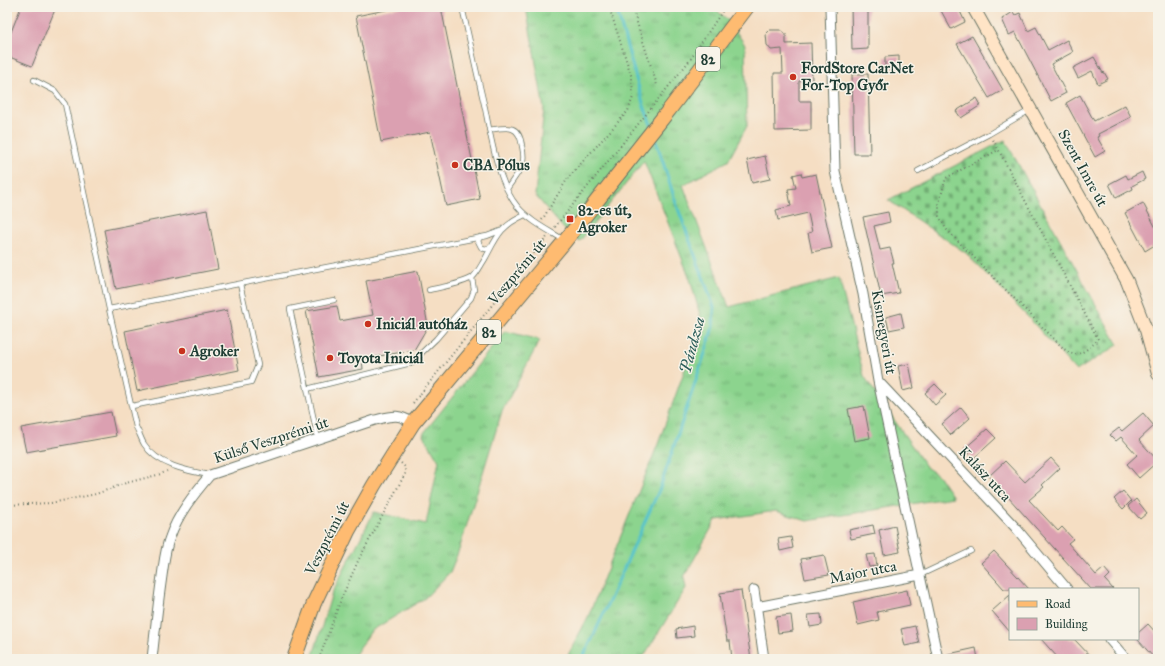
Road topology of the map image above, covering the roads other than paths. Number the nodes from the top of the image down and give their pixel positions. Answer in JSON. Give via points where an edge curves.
{"nodes":[{"id":1,"x":462,"y":7,"type":"edge"},
{"id":2,"x":747,"y":7,"type":"edge"},
{"id":3,"x":830,"y":7,"type":"edge"},
{"id":4,"x":973,"y":7,"type":"edge"},
{"id":5,"x":34,"y":80,"type":"dead end"},
{"id":6,"x":1031,"y":109,"type":"junction"},
{"id":7,"x":489,"y":130,"type":"junction"},
{"id":8,"x":918,"y":170,"type":"dead end"},
{"id":9,"x":507,"y":189,"type":"junction"},
{"id":10,"x":524,"y":215,"type":"junction"},
{"id":11,"x":500,"y":231,"type":"junction"},
{"id":12,"x":480,"y":237,"type":"junction"},
{"id":13,"x":566,"y":241,"type":"junction"},
{"id":14,"x":491,"y":247,"type":"junction"},
{"id":15,"x":472,"y":278,"type":"junction"},
{"id":16,"x":240,"y":284,"type":"junction"},
{"id":17,"x":429,"y":290,"type":"dead end"},
{"id":18,"x":334,"y":300,"type":"dead end"},
{"id":19,"x":109,"y":309,"type":"junction"},
{"id":20,"x":1155,"y":349,"type":"edge"},
{"id":21,"x":1158,"y":374,"type":"edge"},
{"id":22,"x":878,"y":381,"type":"junction"},
{"id":23,"x":307,"y":389,"type":"junction"},
{"id":24,"x":132,"y":406,"type":"junction"},
{"id":25,"x":408,"y":420,"type":"junction"},
{"id":26,"x":318,"y":439,"type":"junction"},
{"id":27,"x":210,"y":475,"type":"junction"},
{"id":28,"x":971,"y":551,"type":"dead end"},
{"id":29,"x":920,"y":575,"type":"junction"},
{"id":30,"x":1066,"y":588,"type":"edge"},
{"id":31,"x":754,"y":590,"type":"dead end"},
{"id":32,"x":756,"y":607,"type":"junction"},
{"id":33,"x":1110,"y":640,"type":"edge"},
{"id":34,"x":152,"y":659,"type":"edge"},
{"id":35,"x":294,"y":659,"type":"edge"},
{"id":36,"x":764,"y":659,"type":"edge"},
{"id":37,"x":938,"y":659,"type":"edge"},
{"id":38,"x":1126,"y":659,"type":"edge"}],
"edges":[{"from":1,"to":7,"type":"lane"},
{"from":2,"to":13,"type":"main road","name":"Veszprémi út","number":"82"},
{"from":3,"to":22,"type":"street","name":"Kismegyeri út","via":[[835,171],[864,294]]},
{"from":4,"to":6,"type":"main road","name":"Szent Imre út"},
{"from":5,"to":19,"type":"lane","via":[[55,91],[65,104]]},
{"from":6,"to":8,"type":"lane","via":[[989,134]]},
{"from":6,"to":20,"type":"main road","name":"Szent Imre út","via":[[1127,281]]},
{"from":7,"to":9,"type":"lane"},
{"from":7,"to":9,"type":"lane","via":[[513,129],[521,138],[523,163]]},
{"from":9,"to":10,"type":"lane"},
{"from":10,"to":11,"type":"lane","via":[[514,219]]},
{"from":10,"to":13,"type":"lane"},
{"from":11,"to":12,"type":"lane"},
{"from":11,"to":14,"type":"lane"},
{"from":12,"to":14,"type":"lane","via":[[478,243],[481,247]]},
{"from":12,"to":16,"type":"lane"},
{"from":13,"to":25,"type":"main road","name":"Veszprémi út","number":"82"},
{"from":14,"to":15,"type":"lane"},
{"from":15,"to":17,"type":"lane"},
{"from":15,"to":23,"type":"lane","via":[[474,290],[471,298],[436,339],[411,362]]},
{"from":16,"to":19,"type":"lane"},
{"from":16,"to":24,"type":"lane","via":[[258,365],[251,382]]},
{"from":18,"to":23,"type":"lane","via":[[290,309]]},
{"from":19,"to":24,"type":"lane"},
{"from":20,"to":21,"type":"main road","name":"Szent Imre út"},
{"from":22,"to":29,"type":"street","name":"Kismegyeri út"},
{"from":22,"to":30,"type":"street","name":"Kalász utca","via":[[1015,527]]},
{"from":23,"to":26,"type":"lane"},
{"from":24,"to":27,"type":"lane","via":[[136,427],[144,444],[158,459]]},
{"from":25,"to":26,"type":"street","name":"Külső Veszprémi út","via":[[392,416]]},
{"from":25,"to":35,"type":"main road","name":"Veszprémi út","number":"82","via":[[393,455],[348,531],[329,569]]},
{"from":26,"to":27,"type":"street","name":"Külső Veszprémi út"},
{"from":27,"to":34,"type":"street","name":"Külső Veszprémi út","via":[[182,511],[170,537],[164,559]]},
{"from":28,"to":29,"type":"lane","name":"Major utca"},
{"from":29,"to":32,"type":"street","name":"Major utca"},
{"from":29,"to":37,"type":"street","name":"Kismegyeri út"},
{"from":31,"to":32,"type":"street"},
{"from":32,"to":36,"type":"street"},
{"from":33,"to":38,"type":"street"}]}
